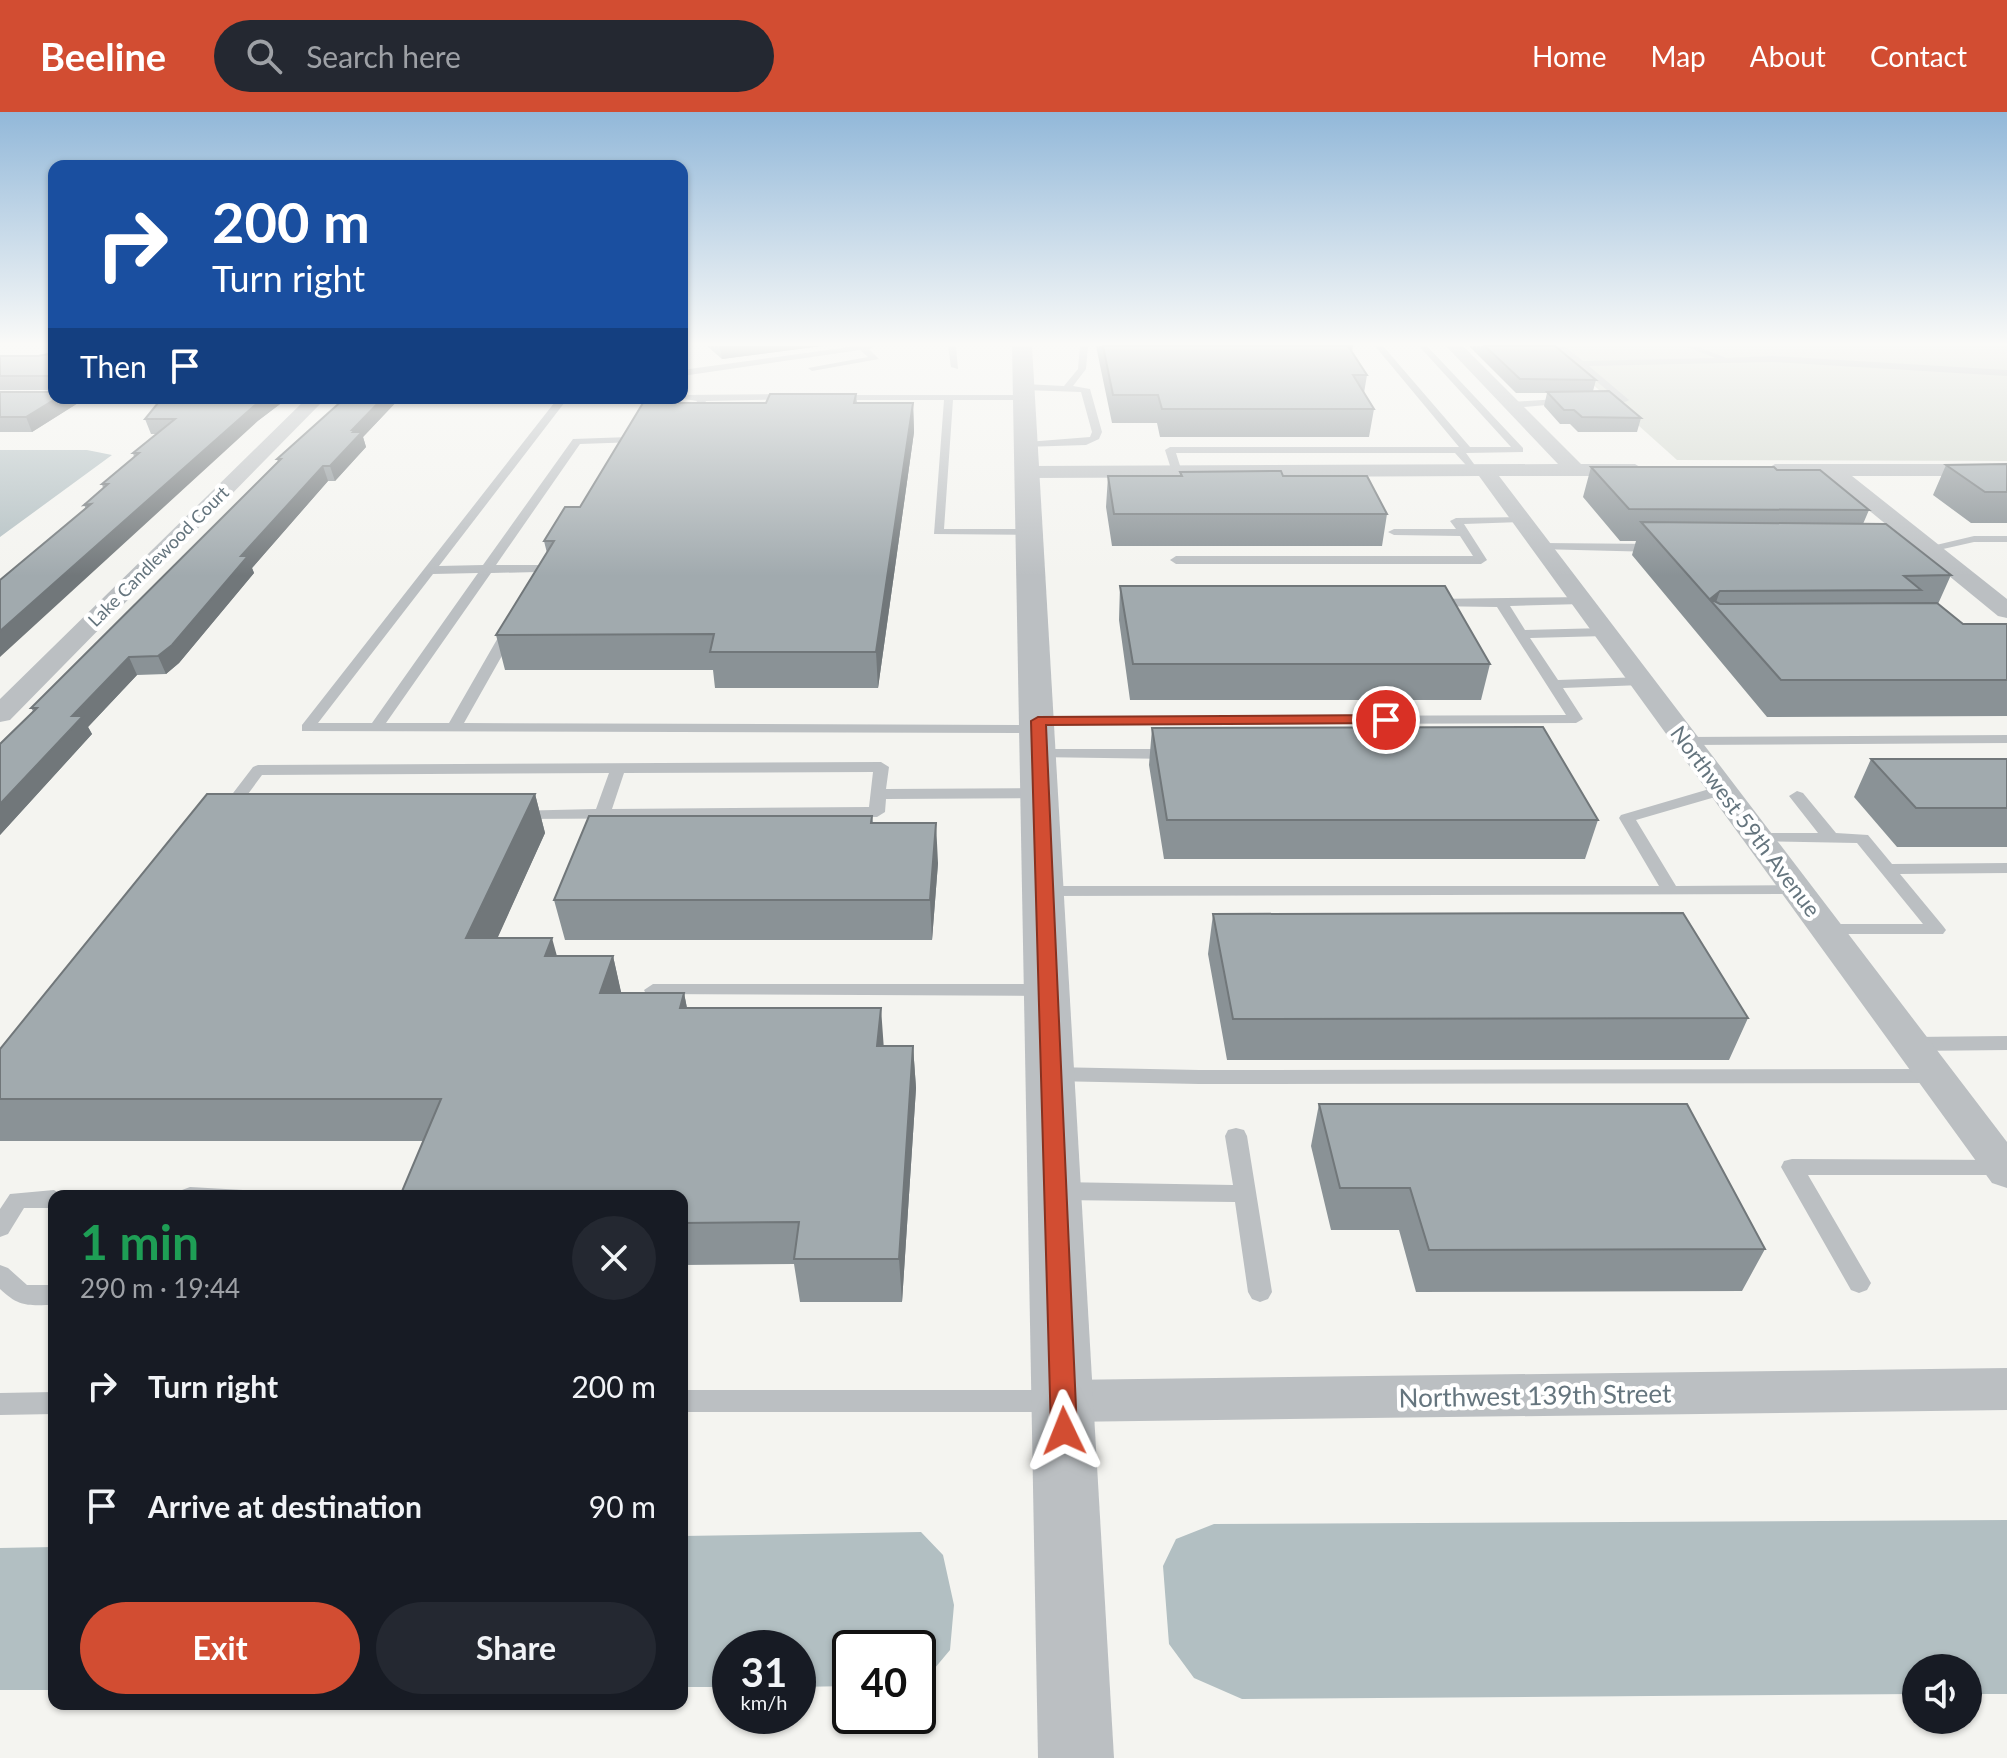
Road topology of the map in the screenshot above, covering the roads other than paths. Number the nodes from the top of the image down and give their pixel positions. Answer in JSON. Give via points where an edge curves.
{"nodes":[{"id":1,"x":292,"y":423,"type":"edge"},
{"id":2,"x":544,"y":423,"type":"edge"},
{"id":3,"x":642,"y":423,"type":"edge"},
{"id":4,"x":691,"y":423,"type":"edge"},
{"id":5,"x":947,"y":423,"type":"edge"},
{"id":6,"x":1031,"y":423,"type":"edge"},
{"id":7,"x":1094,"y":423,"type":"edge"},
{"id":8,"x":1440,"y":423,"type":"edge"},
{"id":9,"x":1494,"y":423,"type":"edge"},
{"id":10,"x":1529,"y":423,"type":"edge"},
{"id":11,"x":689,"y":427,"type":"edge"},
{"id":12,"x":1028,"y":458,"type":"junction"},
{"id":13,"x":1471,"y":461,"type":"junction"},
{"id":14,"x":1656,"y":470,"type":"edge"},
{"id":15,"x":1752,"y":470,"type":"edge"},
{"id":16,"x":1832,"y":470,"type":"junction"},
{"id":17,"x":2007,"y":470,"type":"edge"},
{"id":18,"x":1576,"y":471,"type":"junction"},
{"id":19,"x":1177,"y":472,"type":"junction"},
{"id":20,"x":1521,"y":519,"type":"junction"},
{"id":21,"x":1031,"y":532,"type":"junction"},
{"id":22,"x":1394,"y":532,"type":"dead end"},
{"id":23,"x":1464,"y":533,"type":"junction"},
{"id":24,"x":2007,"y":539,"type":"edge"},
{"id":25,"x":1542,"y":547,"type":"junction"},
{"id":26,"x":1662,"y":548,"type":"edge"},
{"id":27,"x":1903,"y":550,"type":"edge"},
{"id":28,"x":1932,"y":550,"type":"junction"},
{"id":29,"x":1176,"y":560,"type":"dead end"},
{"id":30,"x":487,"y":569,"type":"junction"},
{"id":31,"x":430,"y":570,"type":"junction"},
{"id":32,"x":530,"y":595,"type":"edge"},
{"id":33,"x":1582,"y":600,"type":"junction"},
{"id":34,"x":1424,"y":603,"type":"edge"},
{"id":35,"x":1501,"y":603,"type":"junction"},
{"id":36,"x":2007,"y":611,"type":"edge"},
{"id":37,"x":515,"y":621,"type":"edge"},
{"id":38,"x":1605,"y":632,"type":"junction"},
{"id":39,"x":1521,"y":634,"type":"junction"},
{"id":40,"x":1642,"y":681,"type":"junction"},
{"id":41,"x":1553,"y":684,"type":"junction"},
{"id":42,"x":0,"y":714,"type":"edge"},
{"id":43,"x":376,"y":727,"type":"junction"},
{"id":44,"x":454,"y":727,"type":"junction"},
{"id":45,"x":2007,"y":739,"type":"edge"},
{"id":46,"x":1686,"y":741,"type":"junction"},
{"id":47,"x":1039,"y":749,"type":"junction"},
{"id":48,"x":1190,"y":754,"type":"edge"},
{"id":49,"x":618,"y":768,"type":"junction"},
{"id":50,"x":1723,"y":790,"type":"junction"},
{"id":51,"x":878,"y":794,"type":"junction"},
{"id":52,"x":1797,"y":796,"type":"dead end"},
{"id":53,"x":602,"y":813,"type":"junction"},
{"id":54,"x":508,"y":814,"type":"edge"},
{"id":55,"x":225,"y":817,"type":"edge"},
{"id":56,"x":1758,"y":838,"type":"junction"},
{"id":57,"x":1831,"y":838,"type":"junction"},
{"id":58,"x":2007,"y":868,"type":"edge"},
{"id":59,"x":1887,"y":869,"type":"junction"},
{"id":60,"x":1798,"y":890,"type":"junction"},
{"id":61,"x":1045,"y":891,"type":"junction"},
{"id":62,"x":1671,"y":891,"type":"junction"},
{"id":63,"x":1827,"y":930,"type":"junction"},
{"id":64,"x":653,"y":990,"type":"edge"},
{"id":65,"x":1048,"y":990,"type":"junction"},
{"id":66,"x":2007,"y":1043,"type":"edge"},
{"id":67,"x":1912,"y":1044,"type":"junction"},
{"id":68,"x":1051,"y":1074,"type":"junction"},
{"id":69,"x":1935,"y":1076,"type":"junction"},
{"id":70,"x":1236,"y":1136,"type":"dead end"},
{"id":71,"x":2005,"y":1170,"type":"edge"},
{"id":72,"x":1055,"y":1191,"type":"junction"},
{"id":73,"x":1245,"y":1194,"type":"junction"},
{"id":74,"x":48,"y":1199,"type":"edge"},
{"id":75,"x":0,"y":1228,"type":"edge"},
{"id":76,"x":0,"y":1275,"type":"edge"},
{"id":77,"x":1859,"y":1283,"type":"dead end"},
{"id":78,"x":1260,"y":1292,"type":"dead end"},
{"id":79,"x":48,"y":1295,"type":"edge"},
{"id":80,"x":2007,"y":1389,"type":"edge"},
{"id":81,"x":688,"y":1401,"type":"edge"},
{"id":82,"x":1063,"y":1401,"type":"junction"},
{"id":83,"x":48,"y":1403,"type":"edge"},
{"id":84,"x":0,"y":1404,"type":"edge"},
{"id":85,"x":1076,"y":1758,"type":"edge"}],
"edges":[{"from":1,"to":42,"type":"street","name":"Lake Candlewood Court"},
{"from":2,"to":31,"type":"lane"},
{"from":3,"to":30,"type":"lane","via":[[633,440],[577,441]]},
{"from":4,"to":11,"type":"lane"},
{"from":5,"to":21,"type":"lane","via":[[938,532]]},
{"from":6,"to":12,"type":"street"},
{"from":7,"to":12,"type":"lane","via":[[1094,439]]},
{"from":8,"to":13,"type":"lane"},
{"from":9,"to":13,"type":"lane","via":[[1519,450]]},
{"from":10,"to":18,"type":"street"},
{"from":12,"to":19,"type":"street","via":[[1108,478]]},
{"from":12,"to":21,"type":"street"},
{"from":13,"to":18,"type":"street"},
{"from":13,"to":19,"type":"street","via":[[1356,478]]},
{"from":13,"to":19,"type":"lane","via":[[1170,450]]},
{"from":13,"to":20,"type":"street","name":"Northwest 59th Avenue"},
{"from":14,"to":18,"type":"street"},
{"from":15,"to":16,"type":"street"},
{"from":16,"to":17,"type":"street"},
{"from":16,"to":28,"type":"street"},
{"from":20,"to":23,"type":"lane","via":[[1456,521]]},
{"from":20,"to":25,"type":"street","name":"Northwest 59th Avenue"},
{"from":21,"to":47,"type":"street"},
{"from":22,"to":23,"type":"lane"},
{"from":23,"to":29,"type":"lane","via":[[1481,560]]},
{"from":24,"to":28,"type":"lane","via":[[1974,539]]},
{"from":25,"to":26,"type":"lane"},
{"from":25,"to":33,"type":"street","name":"Northwest 59th Avenue"},
{"from":27,"to":28,"type":"lane"},
{"from":28,"to":36,"type":"street"},
{"from":30,"to":31,"type":"lane"},
{"from":30,"to":32,"type":"lane","via":[[545,568]]},
{"from":30,"to":43,"type":"lane"},
{"from":31,"to":43,"type":"lane","via":[[307,728]]},
{"from":33,"to":35,"type":"lane"},
{"from":33,"to":38,"type":"street","name":"Northwest 59th Avenue"},
{"from":34,"to":35,"type":"lane"},
{"from":35,"to":39,"type":"lane"},
{"from":37,"to":44,"type":"lane"},
{"from":38,"to":39,"type":"lane"},
{"from":38,"to":40,"type":"street","name":"Northwest 59th Avenue"},
{"from":39,"to":41,"type":"lane"},
{"from":40,"to":41,"type":"lane"},
{"from":40,"to":46,"type":"street","name":"Northwest 59th Avenue"},
{"from":41,"to":47,"type":"lane","via":[[1576,719]]},
{"from":43,"to":44,"type":"lane"},
{"from":44,"to":47,"type":"lane"},
{"from":45,"to":46,"type":"lane"},
{"from":46,"to":50,"type":"street","name":"Northwest 59th Avenue"},
{"from":47,"to":48,"type":"lane"},
{"from":47,"to":51,"type":"lane"},
{"from":47,"to":61,"type":"street"},
{"from":49,"to":51,"type":"lane","via":[[881,767]]},
{"from":49,"to":53,"type":"lane"},
{"from":49,"to":55,"type":"lane","via":[[258,770]]},
{"from":50,"to":56,"type":"street","name":"Northwest 59th Avenue"},
{"from":50,"to":62,"type":"lane","via":[[1627,818]]},
{"from":51,"to":53,"type":"lane","via":[[877,812]]},
{"from":52,"to":57,"type":"lane"},
{"from":53,"to":54,"type":"lane"},
{"from":56,"to":57,"type":"lane"},
{"from":56,"to":60,"type":"street","name":"Northwest 59th Avenue"},
{"from":57,"to":59,"type":"lane","via":[[1862,838]]},
{"from":58,"to":59,"type":"lane"},
{"from":59,"to":63,"type":"lane","via":[[1937,930]]},
{"from":60,"to":62,"type":"lane"},
{"from":60,"to":63,"type":"street","name":"Northwest 59th Avenue"},
{"from":61,"to":62,"type":"lane"},
{"from":61,"to":65,"type":"street"},
{"from":63,"to":67,"type":"street","name":"Northwest 59th Avenue"},
{"from":64,"to":65,"type":"lane"},
{"from":65,"to":68,"type":"street"},
{"from":66,"to":67,"type":"lane"},
{"from":67,"to":69,"type":"street","name":"Northwest 59th Avenue"},
{"from":68,"to":69,"type":"lane"},
{"from":68,"to":72,"type":"street"},
{"from":69,"to":71,"type":"street","name":"Northwest 59th Avenue"},
{"from":70,"to":73,"type":"lane"},
{"from":71,"to":77,"type":"lane","via":[[1792,1167]]},
{"from":72,"to":73,"type":"lane"},
{"from":72,"to":82,"type":"street"},
{"from":73,"to":78,"type":"lane"},
{"from":74,"to":75,"type":"lane","via":[[18,1200]]},
{"from":76,"to":79,"type":"lane","via":[[22,1295]]},
{"from":80,"to":82,"type":"street","name":"Northwest 139th Street"},
{"from":81,"to":82,"type":"lane"},
{"from":82,"to":85,"type":"street"},
{"from":83,"to":84,"type":"lane"}]}
